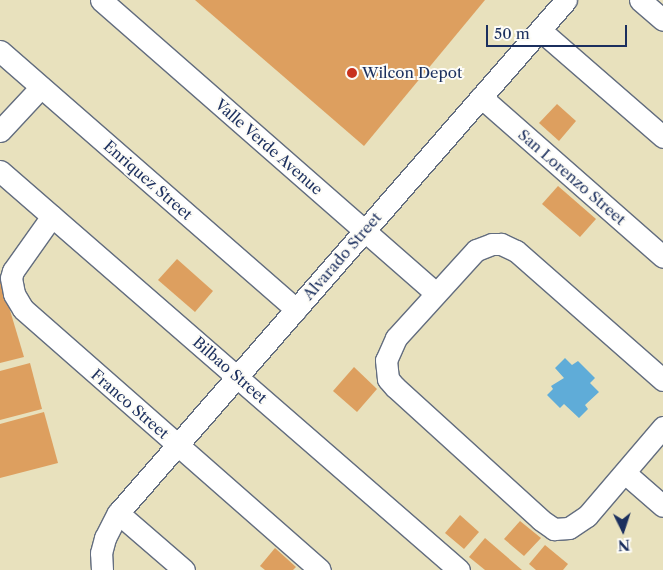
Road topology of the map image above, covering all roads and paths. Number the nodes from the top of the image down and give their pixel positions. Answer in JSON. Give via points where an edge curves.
{"nodes":[{"id":1,"x":101,"y":0,"type":"edge"},
{"id":2,"x":566,"y":0,"type":"edge"},
{"id":3,"x":640,"y":0,"type":"edge"},
{"id":4,"x":663,"y":20,"type":"edge"},
{"id":5,"x":540,"y":30,"type":"junction"},
{"id":6,"x":0,"y":50,"type":"edge"},
{"id":7,"x":41,"y":87,"type":"junction"},
{"id":8,"x":481,"y":97,"type":"junction"},
{"id":9,"x":0,"y":131,"type":"edge"},
{"id":10,"x":663,"y":138,"type":"edge"},
{"id":11,"x":0,"y":171,"type":"edge"},
{"id":12,"x":52,"y":216,"type":"junction"},
{"id":13,"x":364,"y":231,"type":"junction"},
{"id":14,"x":663,"y":257,"type":"edge"},
{"id":15,"x":436,"y":293,"type":"junction"},
{"id":16,"x":296,"y":309,"type":"junction"},
{"id":17,"x":237,"y":376,"type":"junction"},
{"id":18,"x":663,"y":380,"type":"edge"},
{"id":19,"x":663,"y":427,"type":"edge"},
{"id":20,"x":177,"y":445,"type":"junction"},
{"id":21,"x":625,"y":473,"type":"junction"},
{"id":22,"x":663,"y":506,"type":"edge"},
{"id":23,"x":118,"y":513,"type":"junction"},
{"id":24,"x":102,"y":570,"type":"edge"},
{"id":25,"x":184,"y":570,"type":"edge"},
{"id":26,"x":320,"y":570,"type":"edge"},
{"id":27,"x":459,"y":570,"type":"edge"}],
"edges":[{"from":1,"to":13,"type":"street","name":"Valle Verde Avenue"},
{"from":2,"to":5,"type":"street","name":"Alvarado Street"},
{"from":3,"to":4,"type":"street"},
{"from":5,"to":8,"type":"street","name":"Alvarado Street"},
{"from":5,"to":10,"type":"street"},
{"from":6,"to":7,"type":"street","name":"Enriquez Street"},
{"from":7,"to":9,"type":"street"},
{"from":7,"to":16,"type":"street","name":"Enriquez Street"},
{"from":8,"to":13,"type":"street","name":"Alvarado Street"},
{"from":8,"to":14,"type":"street","name":"San Lorenzo Street"},
{"from":11,"to":12,"type":"street","name":"Bilbao Street"},
{"from":12,"to":17,"type":"street","name":"Bilbao Street"},
{"from":12,"to":20,"type":"street","name":"Franco Street","via":[[13,271],[12,286],[18,303],[22,310]]},
{"from":13,"to":15,"type":"street","name":"Valle Verde Avenue"},
{"from":13,"to":16,"type":"street","name":"Alvarado Street"},
{"from":15,"to":18,"type":"street","via":[[476,250],[492,244],[508,246]]},
{"from":15,"to":21,"type":"street","via":[[389,349],[386,368],[388,379],[395,387],[541,520],[554,528],[569,528],[578,523]]},
{"from":16,"to":17,"type":"street","name":"Alvarado Street"},
{"from":17,"to":20,"type":"street","name":"Alvarado Street"},
{"from":17,"to":27,"type":"street","name":"Bilbao Street"},
{"from":19,"to":21,"type":"street"},
{"from":20,"to":23,"type":"street","name":"Alvarado Street"},
{"from":20,"to":26,"type":"street","name":"Franco Street"},
{"from":21,"to":22,"type":"street"},
{"from":23,"to":24,"type":"street","name":"Alvarado Street","via":[[105,538],[101,553]]},
{"from":23,"to":25,"type":"street"}]}
